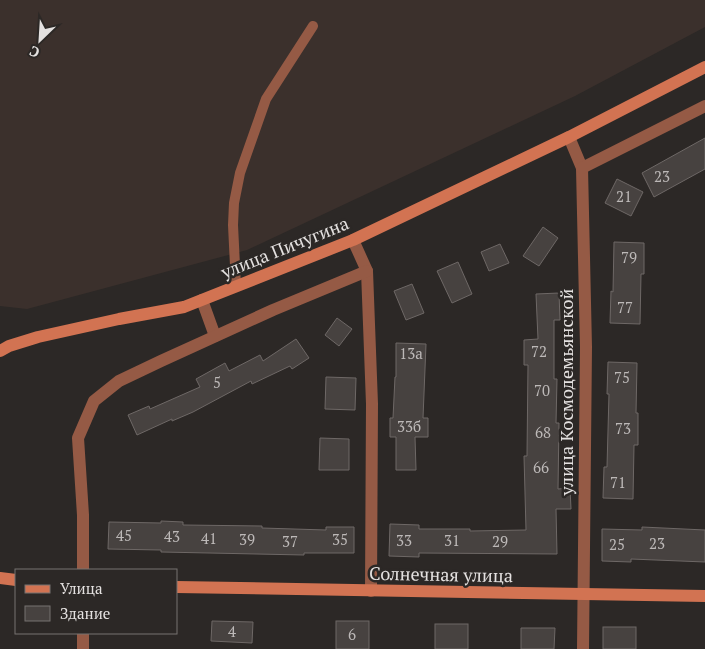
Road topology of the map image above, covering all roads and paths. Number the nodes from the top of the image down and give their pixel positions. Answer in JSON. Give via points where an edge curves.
{"nodes":[{"id":1,"x":313,"y":26,"type":"dead end"},
{"id":2,"x":705,"y":67,"type":"edge"},
{"id":3,"x":705,"y":106,"type":"edge"},
{"id":4,"x":569,"y":137,"type":"junction"},
{"id":5,"x":582,"y":168,"type":"junction"},
{"id":6,"x":353,"y":240,"type":"junction"},
{"id":7,"x":367,"y":271,"type":"junction"},
{"id":8,"x":236,"y":286,"type":"junction"},
{"id":9,"x":202,"y":300,"type":"junction"},
{"id":10,"x":215,"y":336,"type":"junction"},
{"id":11,"x":0,"y":351,"type":"edge"},
{"id":12,"x":83,"y":569,"type":"edge"},
{"id":13,"x":0,"y":578,"type":"edge"},
{"id":14,"x":15,"y":580,"type":"edge"},
{"id":15,"x":178,"y":587,"type":"edge"},
{"id":16,"x":371,"y":591,"type":"junction"},
{"id":17,"x":583,"y":595,"type":"junction"},
{"id":18,"x":705,"y":596,"type":"edge"},
{"id":19,"x":83,"y":634,"type":"edge"},
{"id":20,"x":83,"y":649,"type":"edge"},
{"id":21,"x":583,"y":649,"type":"edge"}],
"edges":[{"from":1,"to":8,"type":"lane","via":[[266,99],[240,173],[234,210]]},
{"from":2,"to":4,"type":"street","name":"улица Пичугина"},
{"from":3,"to":5,"type":"street"},
{"from":4,"to":5,"type":"street","name":"улица Космодемьянской"},
{"from":4,"to":6,"type":"street","name":"улица Пичугина"},
{"from":5,"to":17,"type":"street","name":"улица Космодемьянской","via":[[586,347]]},
{"from":6,"to":7,"type":"street"},
{"from":6,"to":8,"type":"street","name":"улица Пичугина"},
{"from":7,"to":10,"type":"street"},
{"from":7,"to":16,"type":"street","via":[[372,404]]},
{"from":8,"to":9,"type":"street","name":"улица Пичугина"},
{"from":9,"to":10,"type":"street"},
{"from":9,"to":11,"type":"street","name":"улица Пичугина","via":[[184,307],[38,337]]},
{"from":10,"to":12,"type":"street","via":[[119,382],[94,401],[78,438]]},
{"from":13,"to":14,"type":"street"},
{"from":15,"to":16,"type":"street","name":"Солнечная улица"},
{"from":16,"to":17,"type":"street","name":"Солнечная улица"},
{"from":17,"to":18,"type":"street","name":"Солнечная улица"},
{"from":17,"to":21,"type":"street","name":"улица Космодемьянской"},
{"from":19,"to":20,"type":"street"}]}
